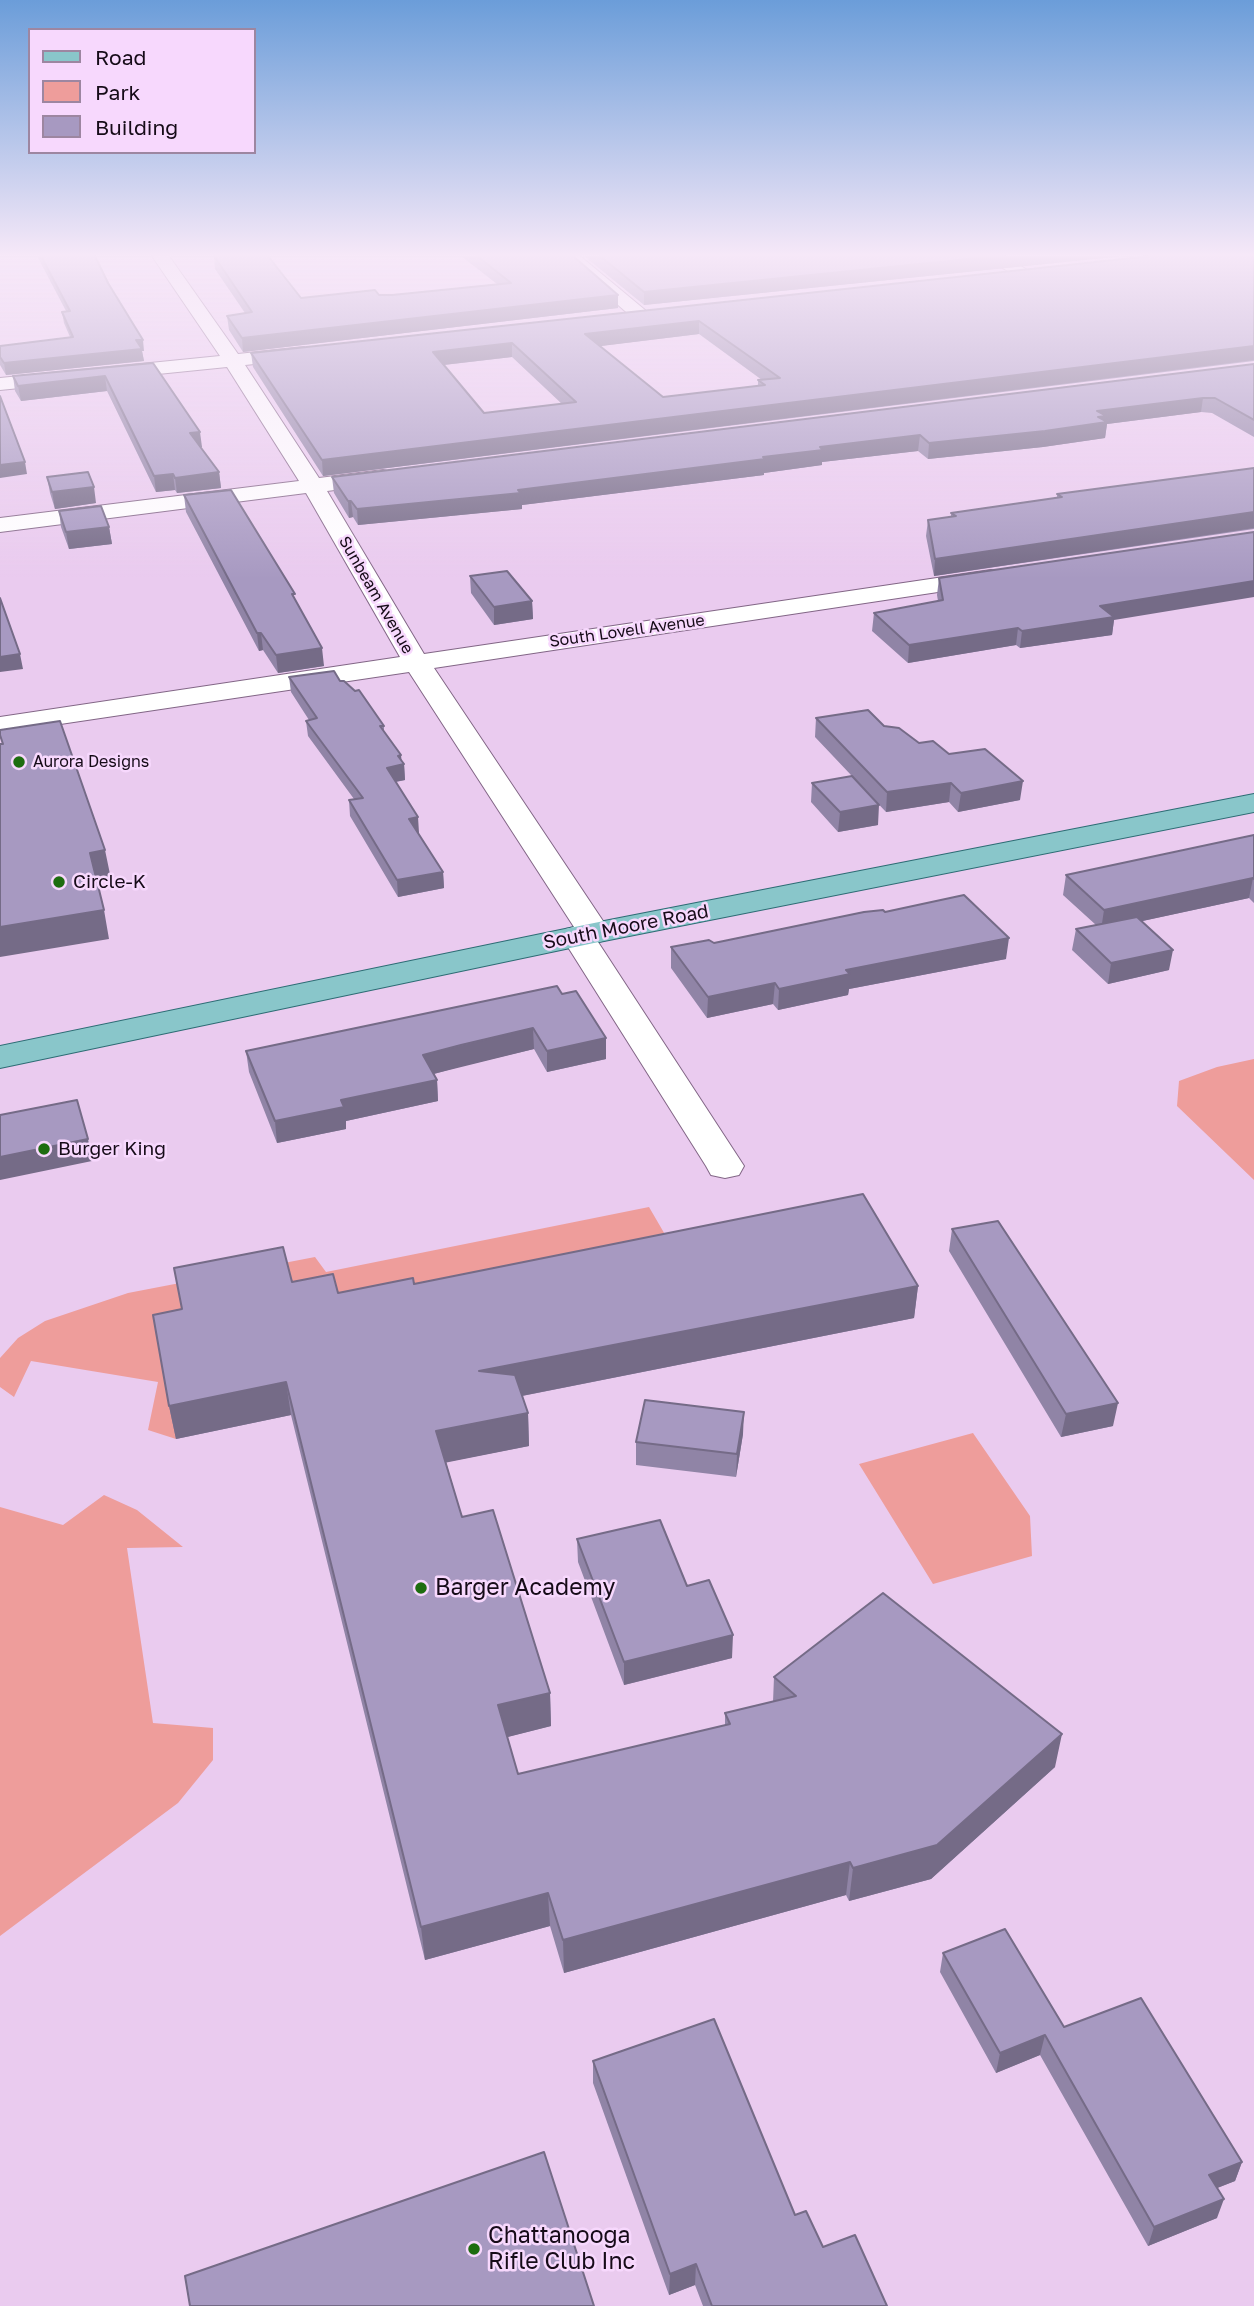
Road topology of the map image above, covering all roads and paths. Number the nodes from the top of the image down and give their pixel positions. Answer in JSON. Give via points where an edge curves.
{"nodes":[{"id":1,"x":207,"y":364,"type":"edge"},
{"id":2,"x":235,"y":364,"type":"edge"},
{"id":3,"x":0,"y":384,"type":"edge"},
{"id":4,"x":410,"y":474,"type":"edge"},
{"id":5,"x":313,"y":486,"type":"junction"},
{"id":6,"x":0,"y":525,"type":"edge"},
{"id":7,"x":1020,"y":573,"type":"edge"},
{"id":8,"x":416,"y":662,"type":"junction"},
{"id":9,"x":0,"y":725,"type":"edge"},
{"id":10,"x":1254,"y":803,"type":"edge"},
{"id":11,"x":586,"y":934,"type":"junction"},
{"id":12,"x":0,"y":1057,"type":"edge"},
{"id":13,"x":725,"y":1166,"type":"dead end"}],
"edges":[{"from":1,"to":3,"type":"street"},
{"from":2,"to":5,"type":"street","name":"Sunbeam Avenue"},
{"from":4,"to":5,"type":"street"},
{"from":5,"to":6,"type":"street"},
{"from":5,"to":8,"type":"street","name":"Sunbeam Avenue"},
{"from":7,"to":8,"type":"street","name":"South Lovell Avenue"},
{"from":8,"to":9,"type":"street","name":"South Lovell Avenue"},
{"from":8,"to":11,"type":"street","name":"Sunbeam Avenue"},
{"from":10,"to":11,"type":"main road","name":"South Moore Road"},
{"from":11,"to":12,"type":"main road","name":"South Moore Road"},
{"from":11,"to":13,"type":"street","name":"Sunbeam Avenue"}]}
